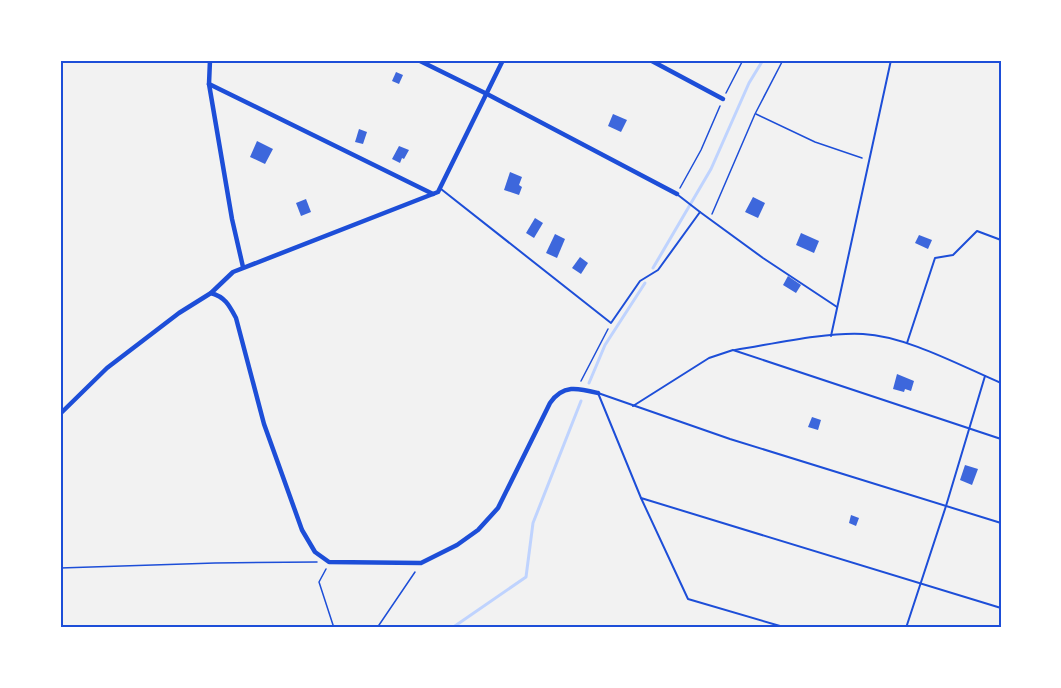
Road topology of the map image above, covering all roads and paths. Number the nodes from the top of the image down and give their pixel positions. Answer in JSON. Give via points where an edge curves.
{"nodes":[{"id":1,"x":210,"y":60,"type":"edge"},
{"id":2,"x":418,"y":60,"type":"edge"},
{"id":3,"x":503,"y":60,"type":"edge"},
{"id":4,"x":650,"y":60,"type":"edge"},
{"id":5,"x":743,"y":60,"type":"edge"},
{"id":6,"x":783,"y":60,"type":"edge"},
{"id":7,"x":891,"y":60,"type":"edge"},
{"id":8,"x":209,"y":84,"type":"junction"},
{"id":9,"x":487,"y":94,"type":"junction"},
{"id":10,"x":723,"y":99,"type":"junction"},
{"id":11,"x":755,"y":114,"type":"junction"},
{"id":12,"x":869,"y":160,"type":"junction"},
{"id":13,"x":441,"y":189,"type":"junction"},
{"id":14,"x":434,"y":194,"type":"junction"},
{"id":15,"x":677,"y":194,"type":"junction"},
{"id":16,"x":700,"y":212,"type":"junction"},
{"id":17,"x":710,"y":219,"type":"junction"},
{"id":18,"x":1001,"y":240,"type":"edge"},
{"id":19,"x":243,"y":267,"type":"junction"},
{"id":20,"x":211,"y":293,"type":"junction"},
{"id":21,"x":837,"y":307,"type":"junction"},
{"id":22,"x":611,"y":323,"type":"junction"},
{"id":23,"x":831,"y":336,"type":"junction"},
{"id":24,"x":907,"y":343,"type":"junction"},
{"id":25,"x":733,"y":350,"type":"junction"},
{"id":26,"x":985,"y":376,"type":"junction"},
{"id":27,"x":1001,"y":383,"type":"edge"},
{"id":28,"x":577,"y":389,"type":"junction"},
{"id":29,"x":598,"y":393,"type":"junction"},
{"id":30,"x":633,"y":406,"type":"junction"},
{"id":31,"x":60,"y":414,"type":"edge"},
{"id":32,"x":969,"y":430,"type":"junction"},
{"id":33,"x":1001,"y":439,"type":"edge"},
{"id":34,"x":641,"y":498,"type":"junction"},
{"id":35,"x":946,"y":506,"type":"junction"},
{"id":36,"x":1001,"y":523,"type":"edge"},
{"id":37,"x":329,"y":562,"type":"junction"},
{"id":38,"x":421,"y":562,"type":"junction"},
{"id":39,"x":60,"y":568,"type":"edge"},
{"id":40,"x":920,"y":584,"type":"junction"},
{"id":41,"x":1001,"y":608,"type":"edge"},
{"id":42,"x":334,"y":628,"type":"edge"},
{"id":43,"x":377,"y":628,"type":"edge"},
{"id":44,"x":787,"y":628,"type":"edge"},
{"id":45,"x":906,"y":628,"type":"edge"}],
"edges":[{"from":1,"to":8,"type":"street"},
{"from":2,"to":9,"type":"street"},
{"from":3,"to":9,"type":"street"},
{"from":4,"to":10,"type":"street"},
{"from":5,"to":10,"type":"path"},
{"from":6,"to":11,"type":"path"},
{"from":7,"to":12,"type":"lane"},
{"from":8,"to":14,"type":"street"},
{"from":8,"to":19,"type":"street"},
{"from":9,"to":13,"type":"street"},
{"from":9,"to":15,"type":"street"},
{"from":10,"to":15,"type":"path"},
{"from":11,"to":12,"type":"path","via":[[814,142]]},
{"from":11,"to":17,"type":"path"},
{"from":12,"to":21,"type":"lane"},
{"from":13,"to":14,"type":"street"},
{"from":13,"to":22,"type":"lane"},
{"from":14,"to":19,"type":"street"},
{"from":15,"to":16,"type":"lane"},
{"from":16,"to":17,"type":"lane"},
{"from":16,"to":22,"type":"lane","via":[[658,270],[640,282]]},
{"from":17,"to":21,"type":"lane"},
{"from":18,"to":24,"type":"lane","via":[[977,231],[953,255],[935,258]]},
{"from":19,"to":20,"type":"street"},
{"from":20,"to":31,"type":"street","via":[[106,368]]},
{"from":20,"to":37,"type":"street","via":[[228,302],[236,318],[264,424],[302,530],[315,552]]},
{"from":21,"to":23,"type":"lane"},
{"from":22,"to":28,"type":"path"},
{"from":23,"to":24,"type":"lane","via":[[864,334]]},
{"from":23,"to":25,"type":"lane"},
{"from":24,"to":26,"type":"lane"},
{"from":25,"to":30,"type":"lane","via":[[709,358]]},
{"from":25,"to":32,"type":"lane"},
{"from":26,"to":27,"type":"lane"},
{"from":26,"to":32,"type":"lane"},
{"from":28,"to":29,"type":"street"},
{"from":28,"to":38,"type":"street","via":[[556,394],[488,521],[458,545]]},
{"from":29,"to":30,"type":"lane"},
{"from":29,"to":34,"type":"lane"},
{"from":30,"to":35,"type":"lane"},
{"from":32,"to":33,"type":"lane"},
{"from":32,"to":35,"type":"lane"},
{"from":34,"to":40,"type":"lane"},
{"from":34,"to":44,"type":"lane","via":[[688,599]]},
{"from":35,"to":36,"type":"lane"},
{"from":35,"to":40,"type":"lane"},
{"from":37,"to":38,"type":"street"},
{"from":37,"to":39,"type":"path"},
{"from":37,"to":42,"type":"path","via":[[319,582]]},
{"from":38,"to":43,"type":"path"},
{"from":40,"to":41,"type":"lane"},
{"from":40,"to":45,"type":"lane"}]}
